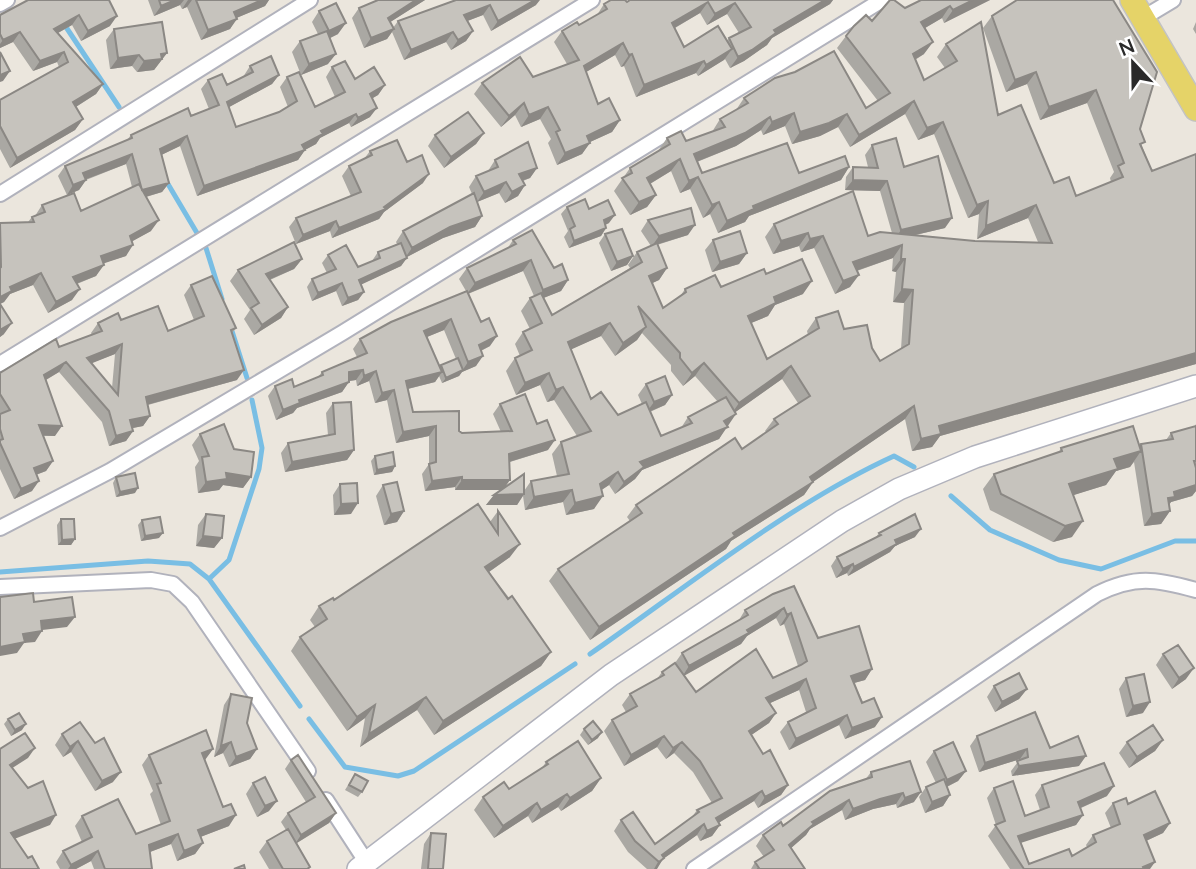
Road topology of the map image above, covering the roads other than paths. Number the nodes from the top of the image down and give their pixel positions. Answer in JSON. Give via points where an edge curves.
{"nodes":[{"id":1,"x":7,"y":0,"type":"edge"},
{"id":2,"x":310,"y":0,"type":"edge"},
{"id":3,"x":592,"y":0,"type":"edge"},
{"id":4,"x":882,"y":0,"type":"edge"},
{"id":5,"x":1173,"y":0,"type":"edge"},
{"id":6,"x":0,"y":4,"type":"edge"},
{"id":7,"x":1138,"y":9,"type":"edge"},
{"id":8,"x":1196,"y":109,"type":"edge"},
{"id":9,"x":0,"y":194,"type":"edge"},
{"id":10,"x":0,"y":364,"type":"edge"},
{"id":11,"x":1196,"y":386,"type":"edge"},
{"id":12,"x":0,"y":528,"type":"edge"},
{"id":13,"x":0,"y":587,"type":"edge"},
{"id":14,"x":1196,"y":590,"type":"edge"},
{"id":15,"x":365,"y":867,"type":"edge"},
{"id":16,"x":694,"y":869,"type":"edge"}],
"edges":[{"from":1,"to":6,"type":"street"},
{"from":2,"to":9,"type":"street"},
{"from":3,"to":10,"type":"street"},
{"from":4,"to":12,"type":"street","via":[[342,333],[110,471]]},
{"from":5,"to":7,"type":"street"},
{"from":7,"to":8,"type":"main road"},
{"from":11,"to":15,"type":"main road","via":[[975,457],[887,496],[611,675]]},
{"from":13,"to":15,"type":"street","via":[[151,580],[173,584],[192,602],[243,672]]},
{"from":14,"to":16,"type":"street","via":[[1147,579],[1118,584],[1097,594]]}]}
